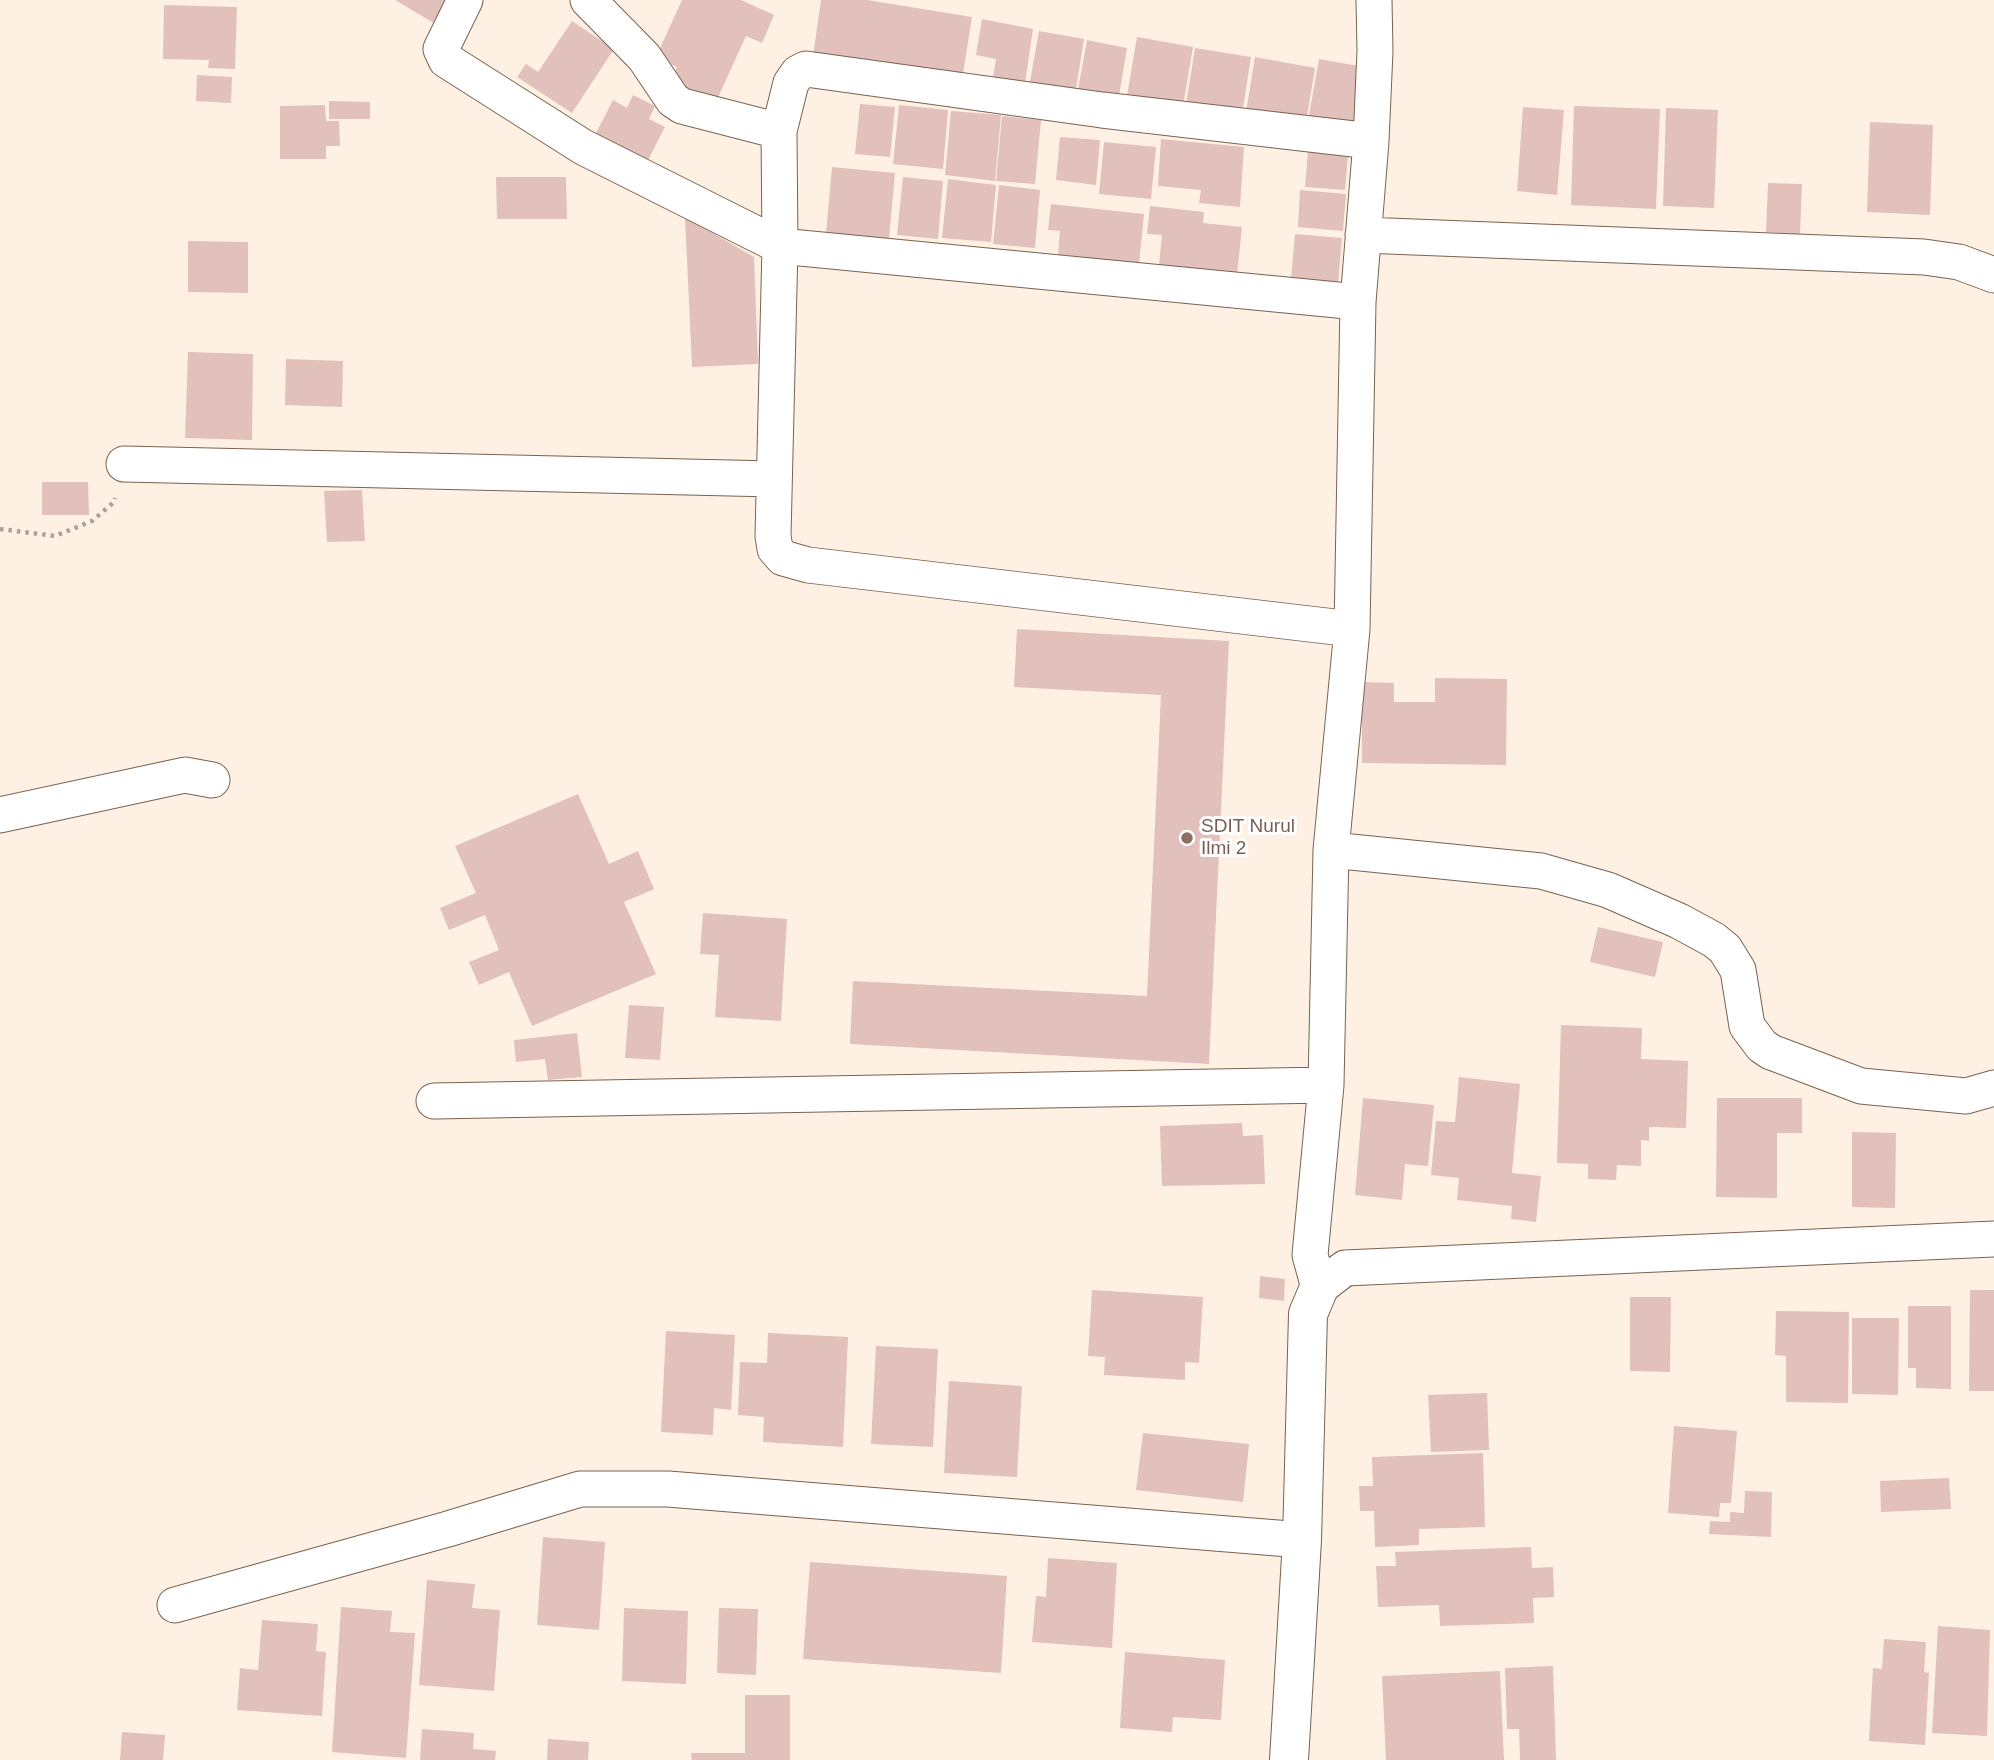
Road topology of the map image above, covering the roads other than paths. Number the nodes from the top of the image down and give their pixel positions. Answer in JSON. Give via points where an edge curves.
{"nodes":[{"id":1,"x":465,"y":0,"type":"edge"},
{"id":2,"x":588,"y":0,"type":"edge"},
{"id":3,"x":1374,"y":0,"type":"edge"},
{"id":4,"x":779,"y":131,"type":"junction"},
{"id":5,"x":1371,"y":141,"type":"junction"},
{"id":6,"x":1363,"y":235,"type":"junction"},
{"id":7,"x":780,"y":246,"type":"junction"},
{"id":8,"x":1994,"y":275,"type":"edge"},
{"id":9,"x":1358,"y":302,"type":"junction"},
{"id":10,"x":124,"y":464,"type":"road end"},
{"id":11,"x":775,"y":479,"type":"junction"},
{"id":12,"x":1352,"y":629,"type":"junction"},
{"id":13,"x":212,"y":780,"type":"dead end"},
{"id":14,"x":0,"y":816,"type":"edge"},
{"id":15,"x":1331,"y":850,"type":"junction"},
{"id":16,"x":1326,"y":1085,"type":"junction"},
{"id":17,"x":1994,"y":1088,"type":"edge"},
{"id":18,"x":434,"y":1101,"type":"dead end"},
{"id":19,"x":1994,"y":1239,"type":"edge"},
{"id":20,"x":1319,"y":1288,"type":"junction"},
{"id":21,"x":1302,"y":1540,"type":"junction"},
{"id":22,"x":175,"y":1605,"type":"dead end"},
{"id":23,"x":1289,"y":1760,"type":"edge"}],
"edges":[{"from":1,"to":7,"type":"street","via":[[441,49],[446,60],[583,147]]},
{"from":2,"to":4,"type":"street","via":[[634,45],[673,100]]},
{"from":3,"to":5,"type":"street"},
{"from":4,"to":5,"type":"street","via":[[791,83],[806,69]]},
{"from":4,"to":7,"type":"street"},
{"from":5,"to":6,"type":"street"},
{"from":6,"to":8,"type":"street","via":[[1924,257],[1959,262]]},
{"from":6,"to":9,"type":"street"},
{"from":7,"to":9,"type":"street"},
{"from":7,"to":11,"type":"street"},
{"from":9,"to":12,"type":"street"},
{"from":10,"to":11,"type":"street"},
{"from":11,"to":12,"type":"street","via":[[773,536],[779,555],[788,561]]},
{"from":12,"to":15,"type":"street"},
{"from":13,"to":14,"type":"street","via":[[186,775]]},
{"from":15,"to":16,"type":"street"},
{"from":15,"to":17,"type":"street","via":[[1541,871],[1608,890],[1679,921],[1725,949],[1738,970],[1747,1026],[1771,1052],[1861,1086],[1966,1096]]},
{"from":16,"to":18,"type":"street"},
{"from":16,"to":20,"type":"street","via":[[1310,1255]]},
{"from":19,"to":20,"type":"street","via":[[1345,1268]]},
{"from":20,"to":21,"type":"street","via":[[1308,1314]]},
{"from":21,"to":22,"type":"street","via":[[668,1489],[580,1489]]},
{"from":21,"to":23,"type":"street"}]}
